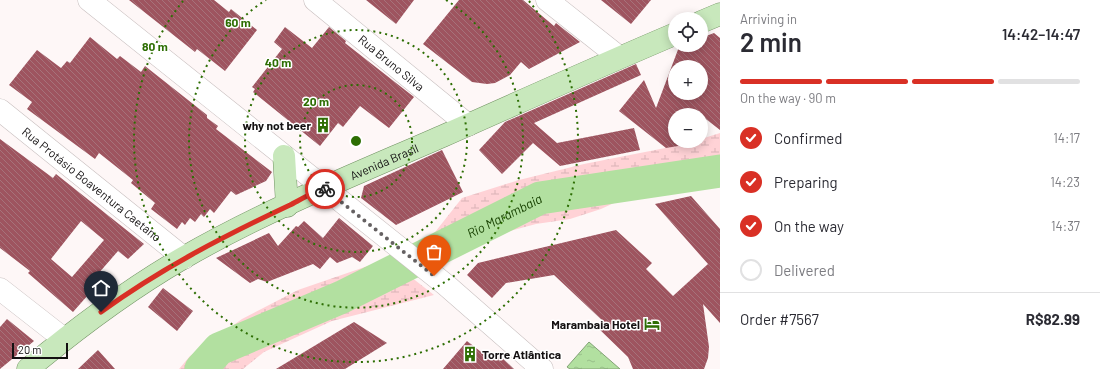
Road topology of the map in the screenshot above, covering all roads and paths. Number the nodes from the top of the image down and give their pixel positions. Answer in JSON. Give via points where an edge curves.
{"nodes":[{"id":1,"x":89,"y":0,"type":"edge"},
{"id":2,"x":315,"y":0,"type":"edge"},
{"id":3,"x":548,"y":0,"type":"edge"},
{"id":4,"x":720,"y":14,"type":"edge"},
{"id":5,"x":708,"y":19,"type":"edge"},
{"id":6,"x":668,"y":37,"type":"edge"},
{"id":7,"x":619,"y":57,"type":"junction"},
{"id":8,"x":0,"y":110,"type":"edge"},
{"id":9,"x":468,"y":125,"type":"junction"},
{"id":10,"x":284,"y":156,"type":"junction"},
{"id":11,"x":324,"y":188,"type":"junction"},
{"id":12,"x":287,"y":206,"type":"junction"},
{"id":13,"x":184,"y":258,"type":"junction"},
{"id":14,"x":0,"y":289,"type":"edge"},
{"id":15,"x":64,"y":339,"type":"junction"},
{"id":16,"x":28,"y":369,"type":"edge"},
{"id":17,"x":542,"y":369,"type":"edge"}],
"edges":[{"from":1,"to":10,"type":"street"},
{"from":2,"to":9,"type":"street","name":"Rua Bruno Silva"},
{"from":3,"to":7,"type":"street"},
{"from":4,"to":5,"type":"main road"},
{"from":6,"to":7,"type":"main road","name":"Avenida Brasil"},
{"from":7,"to":9,"type":"main road","name":"Avenida Brasil"},
{"from":8,"to":13,"type":"street","name":"Rua Protásio Boaventura Caetano"},
{"from":9,"to":11,"type":"main road","name":"Avenida Brasil"},
{"from":10,"to":11,"type":"street"},
{"from":10,"to":12,"type":"main road"},
{"from":11,"to":12,"type":"main road","name":"Avenida Brasil"},
{"from":11,"to":17,"type":"street","via":[[446,285]]},
{"from":12,"to":13,"type":"main road","name":"Avenida Brasil"},
{"from":13,"to":15,"type":"main road","name":"Avenida Brasil","via":[[126,294]]},
{"from":14,"to":15,"type":"street"},
{"from":15,"to":16,"type":"main road","name":"Avenida Brasil"}]}
